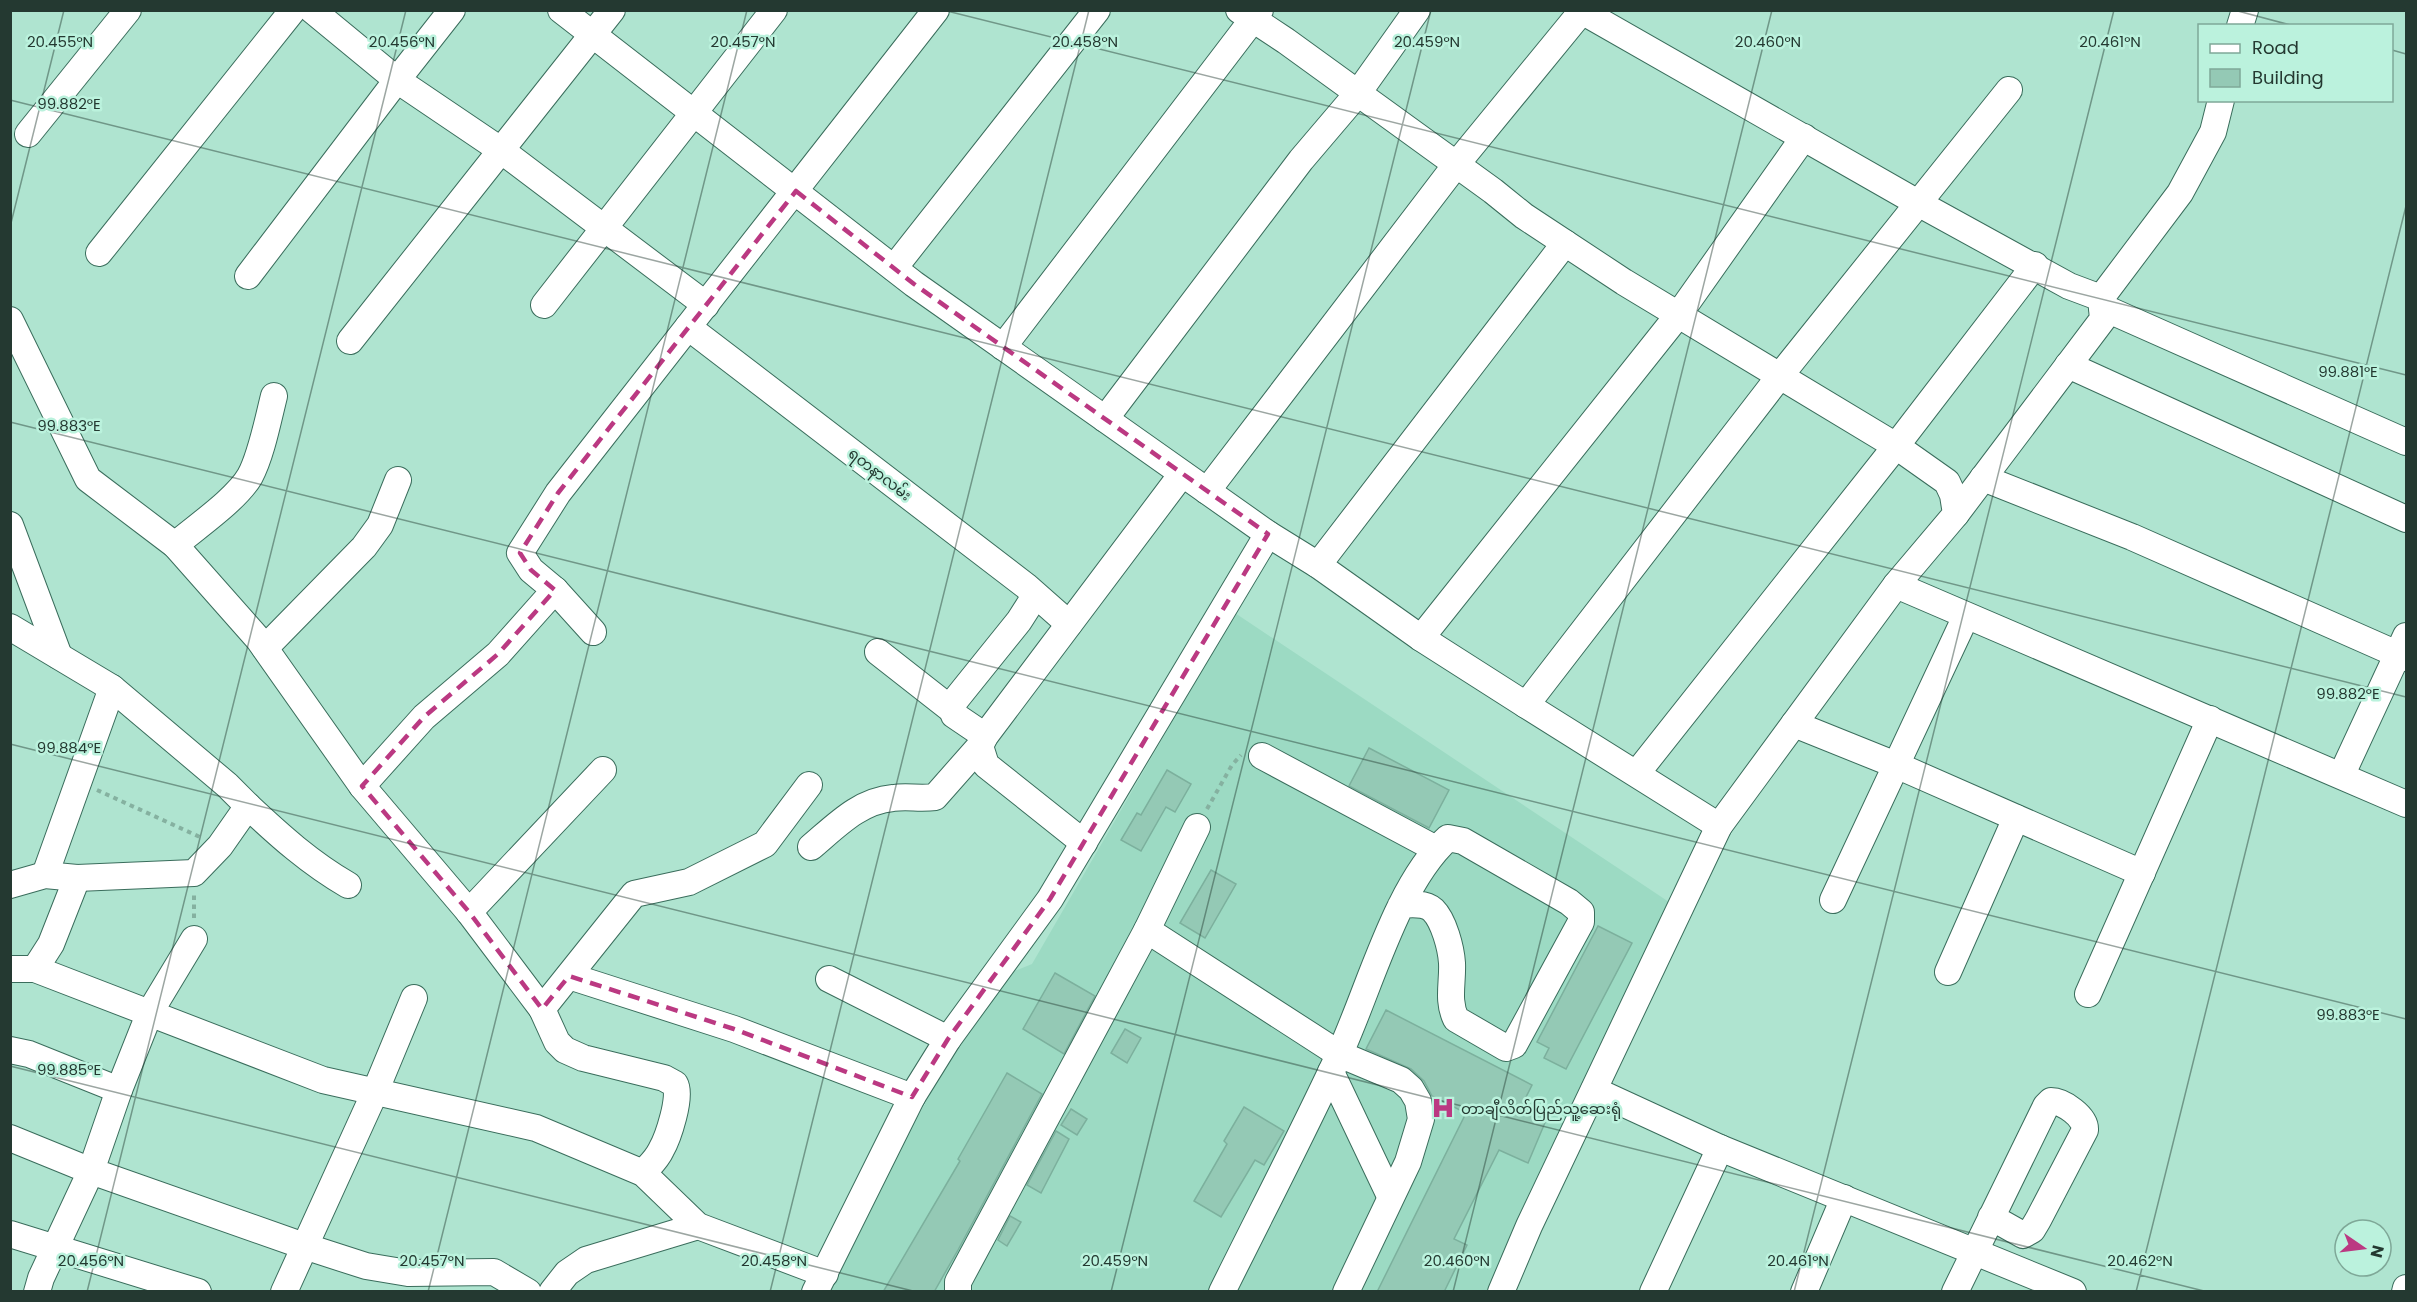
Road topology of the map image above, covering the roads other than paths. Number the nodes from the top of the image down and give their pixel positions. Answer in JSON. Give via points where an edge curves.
{"nodes":[{"id":1,"x":128,"y":10,"type":"edge"},
{"id":2,"x":293,"y":10,"type":"edge"},
{"id":3,"x":312,"y":10,"type":"edge"},
{"id":4,"x":452,"y":10,"type":"edge"},
{"id":5,"x":561,"y":10,"type":"edge"},
{"id":6,"x":612,"y":10,"type":"edge"},
{"id":7,"x":774,"y":10,"type":"edge"},
{"id":8,"x":936,"y":10,"type":"edge"},
{"id":9,"x":1097,"y":10,"type":"edge"},
{"id":10,"x":1417,"y":10,"type":"edge"},
{"id":11,"x":1581,"y":11,"type":"edge"},
{"id":12,"x":1250,"y":14,"type":"edge"},
{"id":13,"x":1611,"y":18,"type":"edge"},
{"id":14,"x":593,"y":35,"type":"junction"},
{"id":15,"x":398,"y":80,"type":"junction"},
{"id":16,"x":2009,"y":90,"type":"dead end"},
{"id":17,"x":1358,"y":93,"type":"junction"},
{"id":18,"x":2220,"y":102,"type":"edge"},
{"id":19,"x":695,"y":114,"type":"junction"},
{"id":20,"x":28,"y":134,"type":"dead end"},
{"id":21,"x":1804,"y":137,"type":"junction"},
{"id":22,"x":502,"y":151,"type":"junction"},
{"id":23,"x":1455,"y":166,"type":"junction"},
{"id":24,"x":796,"y":191,"type":"junction"},
{"id":25,"x":1918,"y":203,"type":"junction"},
{"id":26,"x":606,"y":228,"type":"junction"},
{"id":27,"x":1565,"y":243,"type":"junction"},
{"id":28,"x":99,"y":253,"type":"dead end"},
{"id":29,"x":2035,"y":265,"type":"junction"},
{"id":30,"x":894,"y":268,"type":"junction"},
{"id":31,"x":248,"y":276,"type":"dead end"},
{"id":32,"x":2102,"y":302,"type":"junction"},
{"id":33,"x":544,"y":305,"type":"dead end"},
{"id":34,"x":706,"y":305,"type":"junction"},
{"id":35,"x":1679,"y":314,"type":"junction"},
{"id":36,"x":10,"y":321,"type":"edge"},
{"id":37,"x":688,"y":327,"type":"junction"},
{"id":38,"x":351,"y":341,"type":"dead end"},
{"id":39,"x":1003,"y":347,"type":"junction"},
{"id":40,"x":2068,"y":365,"type":"junction"},
{"id":41,"x":1779,"y":377,"type":"junction"},
{"id":42,"x":274,"y":396,"type":"dead end"},
{"id":43,"x":1105,"y":419,"type":"junction"},
{"id":44,"x":2406,"y":442,"type":"edge"},
{"id":45,"x":1896,"y":446,"type":"junction"},
{"id":46,"x":1182,"y":474,"type":"junction"},
{"id":47,"x":1983,"y":478,"type":"junction"},
{"id":48,"x":398,"y":480,"type":"dead end"},
{"id":49,"x":1207,"y":491,"type":"junction"},
{"id":50,"x":1956,"y":514,"type":"junction"},
{"id":51,"x":2406,"y":519,"type":"edge"},
{"id":52,"x":10,"y":525,"type":"edge"},
{"id":53,"x":1268,"y":534,"type":"junction"},
{"id":54,"x":175,"y":545,"type":"junction"},
{"id":55,"x":1318,"y":565,"type":"junction"},
{"id":56,"x":1896,"y":585,"type":"junction"},
{"id":57,"x":555,"y":590,"type":"junction"},
{"id":58,"x":1035,"y":596,"type":"junction"},
{"id":59,"x":1966,"y":616,"type":"junction"},
{"id":60,"x":1069,"y":624,"type":"junction"},
{"id":61,"x":10,"y":627,"type":"edge"},
{"id":62,"x":593,"y":632,"type":"dead end"},
{"id":63,"x":1421,"y":638,"type":"junction"},
{"id":64,"x":265,"y":648,"type":"junction"},
{"id":65,"x":2404,"y":650,"type":"edge"},
{"id":66,"x":878,"y":652,"type":"dead end"},
{"id":67,"x":59,"y":656,"type":"junction"},
{"id":68,"x":112,"y":688,"type":"junction"},
{"id":69,"x":1526,"y":705,"type":"junction"},
{"id":70,"x":952,"y":710,"type":"junction"},
{"id":71,"x":2210,"y":719,"type":"junction"},
{"id":72,"x":1794,"y":724,"type":"junction"},
{"id":73,"x":983,"y":741,"type":"junction"},
{"id":74,"x":1262,"y":756,"type":"road end"},
{"id":75,"x":1896,"y":765,"type":"junction"},
{"id":76,"x":603,"y":770,"type":"dead end"},
{"id":77,"x":1637,"y":773,"type":"junction"},
{"id":78,"x":2342,"y":774,"type":"junction"},
{"id":79,"x":809,"y":785,"type":"dead end"},
{"id":80,"x":362,"y":786,"type":"junction"},
{"id":81,"x":2406,"y":804,"type":"edge"},
{"id":82,"x":248,"y":806,"type":"junction"},
{"id":83,"x":2016,"y":818,"type":"junction"},
{"id":84,"x":1719,"y":826,"type":"junction"},
{"id":85,"x":1197,"y":827,"type":"road end"},
{"id":86,"x":1084,"y":843,"type":"junction"},
{"id":87,"x":811,"y":848,"type":"dead end"},
{"id":88,"x":1436,"y":849,"type":"junction"},
{"id":89,"x":2142,"y":873,"type":"junction"},
{"id":90,"x":45,"y":875,"type":"junction"},
{"id":91,"x":77,"y":878,"type":"junction"},
{"id":92,"x":10,"y":885,"type":"edge"},
{"id":93,"x":348,"y":885,"type":"dead end"},
{"id":94,"x":1833,"y":900,"type":"dead end"},
{"id":95,"x":1401,"y":905,"type":"junction"},
{"id":96,"x":469,"y":912,"type":"junction"},
{"id":97,"x":1147,"y":930,"type":"junction"},
{"id":98,"x":194,"y":939,"type":"road end"},
{"id":99,"x":23,"y":969,"type":"edge"},
{"id":100,"x":1948,"y":972,"type":"dead end"},
{"id":101,"x":569,"y":976,"type":"junction"},
{"id":102,"x":829,"y":979,"type":"dead end"},
{"id":103,"x":2088,"y":994,"type":"dead end"},
{"id":104,"x":414,"y":998,"type":"dead end"},
{"id":105,"x":542,"y":1009,"type":"junction"},
{"id":106,"x":150,"y":1012,"type":"junction"},
{"id":107,"x":948,"y":1039,"type":"junction"},
{"id":108,"x":10,"y":1050,"type":"edge"},
{"id":109,"x":1335,"y":1063,"type":"junction"},
{"id":110,"x":119,"y":1090,"type":"junction"},
{"id":111,"x":1594,"y":1090,"type":"junction"},
{"id":112,"x":375,"y":1092,"type":"junction"},
{"id":113,"x":912,"y":1097,"type":"junction"},
{"id":114,"x":10,"y":1138,"type":"edge"},
{"id":115,"x":1720,"y":1148,"type":"junction"},
{"id":116,"x":91,"y":1171,"type":"junction"},
{"id":117,"x":643,"y":1173,"type":"junction"},
{"id":118,"x":1390,"y":1196,"type":"junction"},
{"id":119,"x":1844,"y":1198,"type":"junction"},
{"id":120,"x":1991,"y":1217,"type":"junction"},
{"id":121,"x":698,"y":1226,"type":"junction"},
{"id":122,"x":10,"y":1234,"type":"edge"},
{"id":123,"x":304,"y":1246,"type":"junction"},
{"id":124,"x":57,"y":1247,"type":"junction"},
{"id":125,"x":1974,"y":1250,"type":"junction"},
{"id":126,"x":820,"y":1283,"type":"edge"},
{"id":127,"x":37,"y":1292,"type":"edge"},
{"id":128,"x":198,"y":1292,"type":"edge"},
{"id":129,"x":284,"y":1292,"type":"edge"},
{"id":130,"x":528,"y":1292,"type":"edge"},
{"id":131,"x":552,"y":1292,"type":"edge"},
{"id":132,"x":958,"y":1292,"type":"edge"},
{"id":133,"x":1222,"y":1292,"type":"edge"},
{"id":134,"x":1346,"y":1292,"type":"edge"},
{"id":135,"x":1501,"y":1292,"type":"edge"},
{"id":136,"x":1653,"y":1292,"type":"edge"},
{"id":137,"x":1804,"y":1292,"type":"edge"},
{"id":138,"x":1955,"y":1292,"type":"edge"},
{"id":139,"x":2073,"y":1292,"type":"edge"}],
"edges":[{"from":1,"to":20,"type":"street"},
{"from":2,"to":28,"type":"street"},
{"from":3,"to":15,"type":"street"},
{"from":4,"to":15,"type":"street"},
{"from":5,"to":14,"type":"street"},
{"from":6,"to":14,"type":"street"},
{"from":7,"to":19,"type":"street"},
{"from":8,"to":24,"type":"street"},
{"from":9,"to":30,"type":"street"},
{"from":10,"to":17,"type":"street"},
{"from":11,"to":13,"type":"street"},
{"from":11,"to":23,"type":"street"},
{"from":12,"to":17,"type":"street"},
{"from":12,"to":39,"type":"street"},
{"from":13,"to":21,"type":"street"},
{"from":14,"to":19,"type":"street"},
{"from":14,"to":22,"type":"street"},
{"from":15,"to":22,"type":"street"},
{"from":15,"to":31,"type":"street"},
{"from":16,"to":25,"type":"street"},
{"from":17,"to":23,"type":"street"},
{"from":17,"to":43,"type":"street","via":[[1301,160]]},
{"from":18,"to":32,"type":"street","via":[[2213,132],[2180,193]]},
{"from":19,"to":24,"type":"street"},
{"from":19,"to":26,"type":"street"},
{"from":21,"to":25,"type":"street"},
{"from":21,"to":35,"type":"street"},
{"from":22,"to":26,"type":"street"},
{"from":22,"to":38,"type":"street"},
{"from":23,"to":27,"type":"street"},
{"from":23,"to":49,"type":"street"},
{"from":24,"to":30,"type":"street"},
{"from":24,"to":34,"type":"street"},
{"from":25,"to":29,"type":"street"},
{"from":25,"to":41,"type":"street"},
{"from":26,"to":33,"type":"street"},
{"from":26,"to":34,"type":"street"},
{"from":27,"to":35,"type":"street"},
{"from":27,"to":55,"type":"street"},
{"from":29,"to":32,"type":"street"},
{"from":29,"to":45,"type":"street"},
{"from":30,"to":39,"type":"street"},
{"from":32,"to":40,"type":"street","via":[[2103,319]]},
{"from":32,"to":44,"type":"street"},
{"from":34,"to":37,"type":"street"},
{"from":35,"to":41,"type":"street"},
{"from":35,"to":63,"type":"street"},
{"from":36,"to":54,"type":"street","via":[[88,479]]},
{"from":37,"to":57,"type":"street","via":[[558,494],[520,553],[531,570]]},
{"from":37,"to":58,"type":"street","name":"ရတနာလမ်း"},
{"from":39,"to":43,"type":"street"},
{"from":40,"to":47,"type":"street"},
{"from":40,"to":51,"type":"street"},
{"from":41,"to":45,"type":"street"},
{"from":41,"to":69,"type":"street"},
{"from":42,"to":54,"type":"street","via":[[250,477]]},
{"from":43,"to":46,"type":"street"},
{"from":45,"to":50,"type":"street","via":[[1947,482]]},
{"from":45,"to":77,"type":"street"},
{"from":46,"to":49,"type":"street"},
{"from":46,"to":60,"type":"street"},
{"from":47,"to":50,"type":"street"},
{"from":47,"to":65,"type":"street"},
{"from":48,"to":64,"type":"street","via":[[380,525],[364,547]]},
{"from":49,"to":53,"type":"street"},
{"from":50,"to":56,"type":"street"},
{"from":52,"to":67,"type":"street"},
{"from":53,"to":55,"type":"street"},
{"from":53,"to":86,"type":"street"},
{"from":54,"to":64,"type":"street"},
{"from":55,"to":63,"type":"street"},
{"from":56,"to":59,"type":"street"},
{"from":56,"to":72,"type":"street"},
{"from":57,"to":62,"type":"street"},
{"from":57,"to":80,"type":"street","via":[[498,654],[424,717]]},
{"from":58,"to":60,"type":"street","name":"ရတနာလမ်း"},
{"from":58,"to":70,"type":"street","via":[[953,703]]},
{"from":59,"to":71,"type":"street"},
{"from":59,"to":75,"type":"street"},
{"from":60,"to":73,"type":"street"},
{"from":61,"to":67,"type":"street"},
{"from":63,"to":69,"type":"street"},
{"from":64,"to":80,"type":"street"},
{"from":65,"to":78,"type":"street"},
{"from":66,"to":70,"type":"street"},
{"from":67,"to":68,"type":"street"},
{"from":68,"to":82,"type":"street"},
{"from":68,"to":90,"type":"street"},
{"from":69,"to":77,"type":"street"},
{"from":70,"to":73,"type":"street"},
{"from":71,"to":78,"type":"street"},
{"from":71,"to":89,"type":"street"},
{"from":72,"to":75,"type":"street"},
{"from":72,"to":84,"type":"street"},
{"from":73,"to":86,"type":"street","via":[[986,765]]},
{"from":73,"to":87,"type":"street","via":[[935,797],[892,798],[860,806]]},
{"from":74,"to":88,"type":"street"},
{"from":75,"to":83,"type":"street"},
{"from":75,"to":94,"type":"street"},
{"from":76,"to":96,"type":"street"},
{"from":77,"to":84,"type":"street"},
{"from":78,"to":81,"type":"street"},
{"from":79,"to":101,"type":"street","via":[[765,844],[689,882],[634,894]]},
{"from":80,"to":96,"type":"street"},
{"from":82,"to":91,"type":"street","via":[[220,846],[194,873]]},
{"from":82,"to":93,"type":"street","via":[[318,868]]},
{"from":83,"to":89,"type":"street"},
{"from":83,"to":100,"type":"street"},
{"from":84,"to":111,"type":"street"},
{"from":85,"to":97,"type":"street"},
{"from":86,"to":107,"type":"street","via":[[1050,899]]},
{"from":88,"to":95,"type":"street"},
{"from":88,"to":95,"type":"street","via":[[1448,838],[1464,841],[1581,912],[1581,922],[1514,1045],[1506,1048],[1456,1019],[1450,1001],[1452,961],[1444,929],[1432,910],[1418,904]]},
{"from":89,"to":103,"type":"street"},
{"from":90,"to":91,"type":"street"},
{"from":90,"to":92,"type":"street"},
{"from":91,"to":99,"type":"street","via":[[51,944]]},
{"from":95,"to":109,"type":"street"},
{"from":96,"to":105,"type":"street"},
{"from":97,"to":109,"type":"street"},
{"from":97,"to":132,"type":"street","via":[[958,1282]]},
{"from":98,"to":106,"type":"street"},
{"from":99,"to":106,"type":"street"},
{"from":101,"to":105,"type":"street"},
{"from":101,"to":113,"type":"street","via":[[734,1029]]},
{"from":102,"to":107,"type":"street"},
{"from":104,"to":112,"type":"street"},
{"from":105,"to":117,"type":"street","via":[[557,1042],[565,1050],[664,1078],[678,1088],[661,1151]]},
{"from":106,"to":110,"type":"street"},
{"from":106,"to":112,"type":"street","via":[[323,1080]]},
{"from":107,"to":113,"type":"street"},
{"from":108,"to":110,"type":"street"},
{"from":109,"to":118,"type":"street"},
{"from":109,"to":118,"type":"street","via":[[1401,1080],[1418,1101],[1421,1119],[1408,1162]]},
{"from":109,"to":133,"type":"street"},
{"from":110,"to":116,"type":"street"},
{"from":111,"to":115,"type":"street"},
{"from":111,"to":135,"type":"street"},
{"from":112,"to":117,"type":"street","via":[[536,1128]]},
{"from":112,"to":123,"type":"street"},
{"from":113,"to":126,"type":"street"},
{"from":114,"to":116,"type":"street"},
{"from":115,"to":119,"type":"street"},
{"from":115,"to":136,"type":"street"},
{"from":116,"to":123,"type":"street"},
{"from":116,"to":124,"type":"street"},
{"from":117,"to":121,"type":"street"},
{"from":118,"to":134,"type":"street"},
{"from":119,"to":125,"type":"street"},
{"from":119,"to":137,"type":"street"},
{"from":120,"to":120,"type":"street","via":[[2023,1234],[2032,1230],[2038,1220],[2085,1130],[2082,1119],[2058,1101],[2046,1106]]},
{"from":120,"to":125,"type":"street"},
{"from":121,"to":126,"type":"street"},
{"from":121,"to":131,"type":"street","via":[[586,1260],[567,1273]]},
{"from":122,"to":124,"type":"street"},
{"from":123,"to":129,"type":"street"},
{"from":123,"to":130,"type":"street","via":[[366,1266],[408,1274],[494,1272]]},
{"from":124,"to":127,"type":"street"},
{"from":124,"to":128,"type":"street"},
{"from":125,"to":138,"type":"street"},
{"from":125,"to":139,"type":"street"}]}
